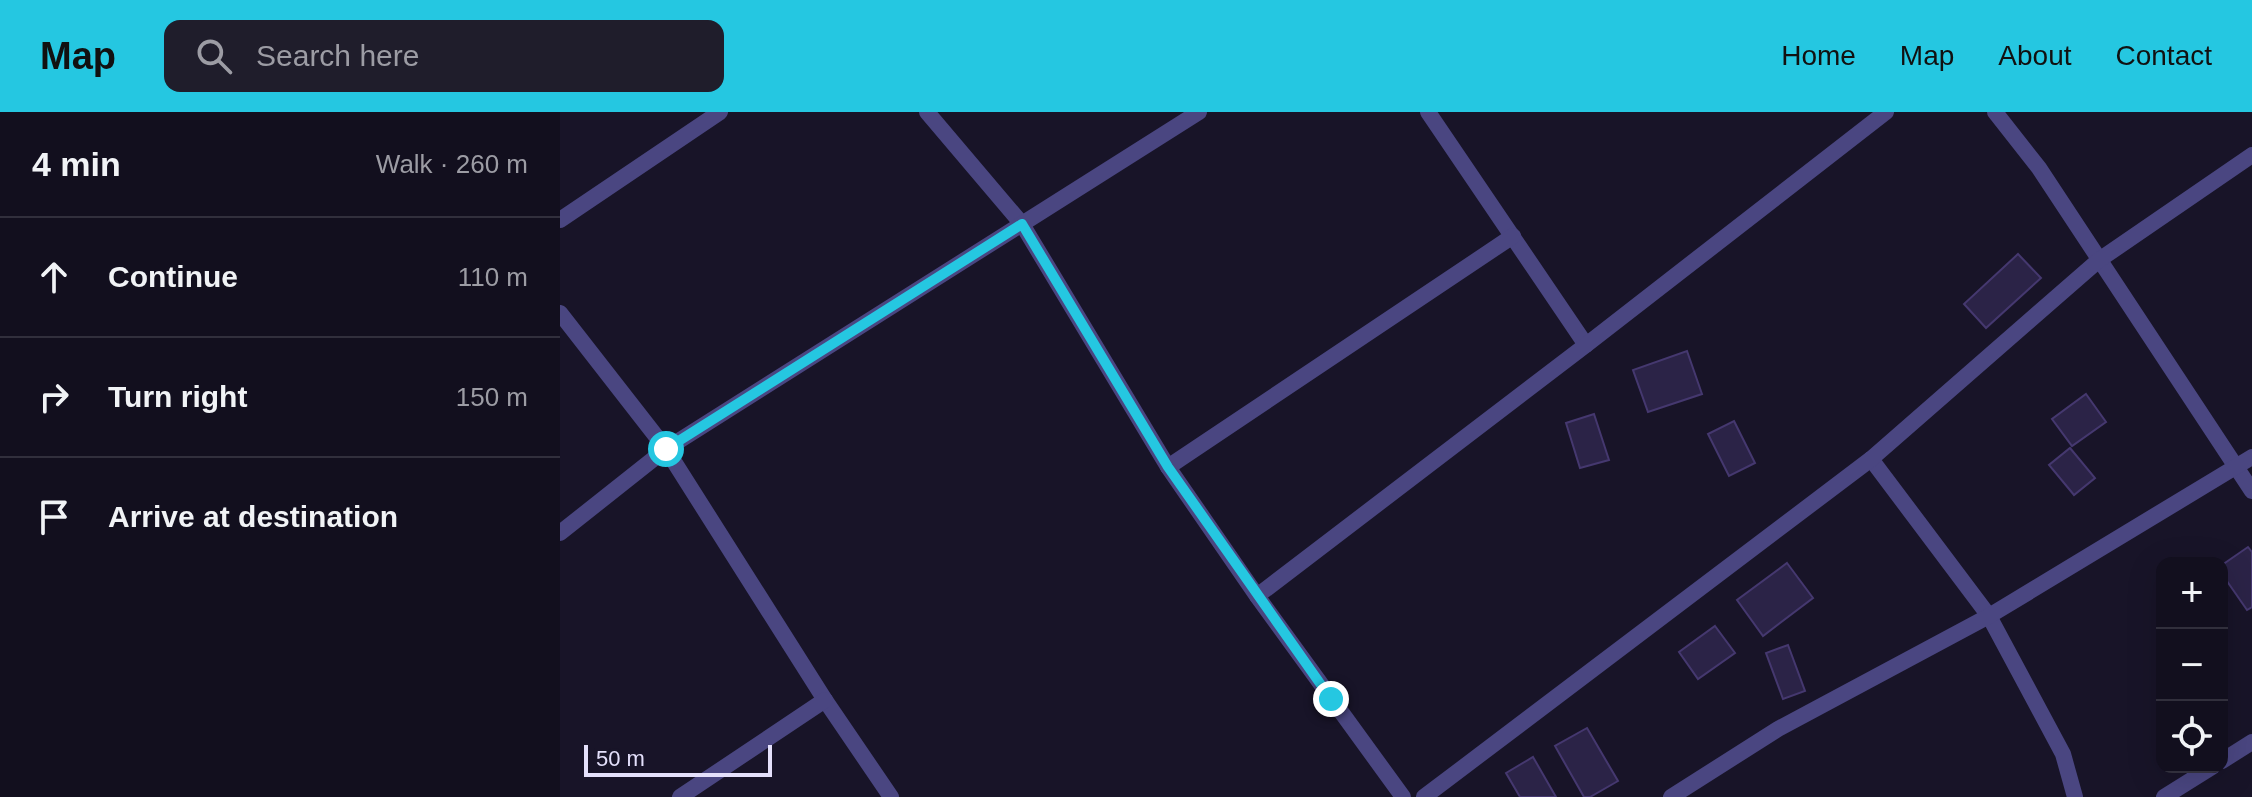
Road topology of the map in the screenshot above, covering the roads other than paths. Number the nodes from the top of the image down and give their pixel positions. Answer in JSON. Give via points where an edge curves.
{"nodes":[{"id":1,"x":720,"y":112,"type":"edge"},
{"id":2,"x":927,"y":112,"type":"edge"},
{"id":3,"x":1199,"y":112,"type":"edge"},
{"id":4,"x":1428,"y":112,"type":"edge"},
{"id":5,"x":1886,"y":112,"type":"edge"},
{"id":6,"x":1995,"y":112,"type":"edge"},
{"id":7,"x":2252,"y":155,"type":"edge"},
{"id":8,"x":560,"y":220,"type":"edge"},
{"id":9,"x":1022,"y":224,"type":"junction"},
{"id":10,"x":1513,"y":236,"type":"junction"},
{"id":11,"x":2099,"y":260,"type":"junction"},
{"id":12,"x":560,"y":313,"type":"edge"},
{"id":13,"x":1586,"y":345,"type":"junction"},
{"id":14,"x":666,"y":449,"type":"junction"},
{"id":15,"x":2252,"y":457,"type":"edge"},
{"id":16,"x":1871,"y":459,"type":"junction"},
{"id":17,"x":1168,"y":467,"type":"junction"},
{"id":18,"x":2235,"y":468,"type":"junction"},
{"id":19,"x":2252,"y":491,"type":"edge"},
{"id":20,"x":560,"y":533,"type":"edge"},
{"id":21,"x":1257,"y":596,"type":"junction"},
{"id":22,"x":1989,"y":616,"type":"junction"},
{"id":23,"x":825,"y":700,"type":"junction"},
{"id":24,"x":2252,"y":742,"type":"edge"},
{"id":25,"x":2228,"y":757,"type":"edge"},
{"id":26,"x":2202,"y":773,"type":"edge"},
{"id":27,"x":680,"y":797,"type":"edge"},
{"id":28,"x":891,"y":797,"type":"edge"},
{"id":29,"x":1403,"y":797,"type":"edge"},
{"id":30,"x":1424,"y":797,"type":"edge"},
{"id":31,"x":1671,"y":797,"type":"edge"},
{"id":32,"x":2075,"y":797,"type":"edge"},
{"id":33,"x":2164,"y":797,"type":"edge"}],
"edges":[{"from":1,"to":8,"type":"street"},
{"from":2,"to":9,"type":"street"},
{"from":3,"to":9,"type":"street"},
{"from":4,"to":10,"type":"street"},
{"from":5,"to":13,"type":"street"},
{"from":6,"to":11,"type":"street"},
{"from":7,"to":11,"type":"street"},
{"from":9,"to":14,"type":"street"},
{"from":9,"to":17,"type":"street"},
{"from":10,"to":13,"type":"street"},
{"from":10,"to":17,"type":"street"},
{"from":11,"to":16,"type":"street"},
{"from":11,"to":18,"type":"street"},
{"from":12,"to":14,"type":"street"},
{"from":13,"to":21,"type":"street"},
{"from":14,"to":20,"type":"street"},
{"from":14,"to":23,"type":"street"},
{"from":15,"to":18,"type":"street"},
{"from":16,"to":22,"type":"street"},
{"from":16,"to":30,"type":"street"},
{"from":17,"to":21,"type":"street"},
{"from":18,"to":19,"type":"street"},
{"from":18,"to":22,"type":"street"},
{"from":21,"to":29,"type":"street"},
{"from":22,"to":31,"type":"street","via":[[1778,729]]},
{"from":22,"to":32,"type":"street","via":[[2063,754]]},
{"from":23,"to":27,"type":"street"},
{"from":23,"to":28,"type":"street"},
{"from":24,"to":25,"type":"street"},
{"from":26,"to":33,"type":"street"}]}
